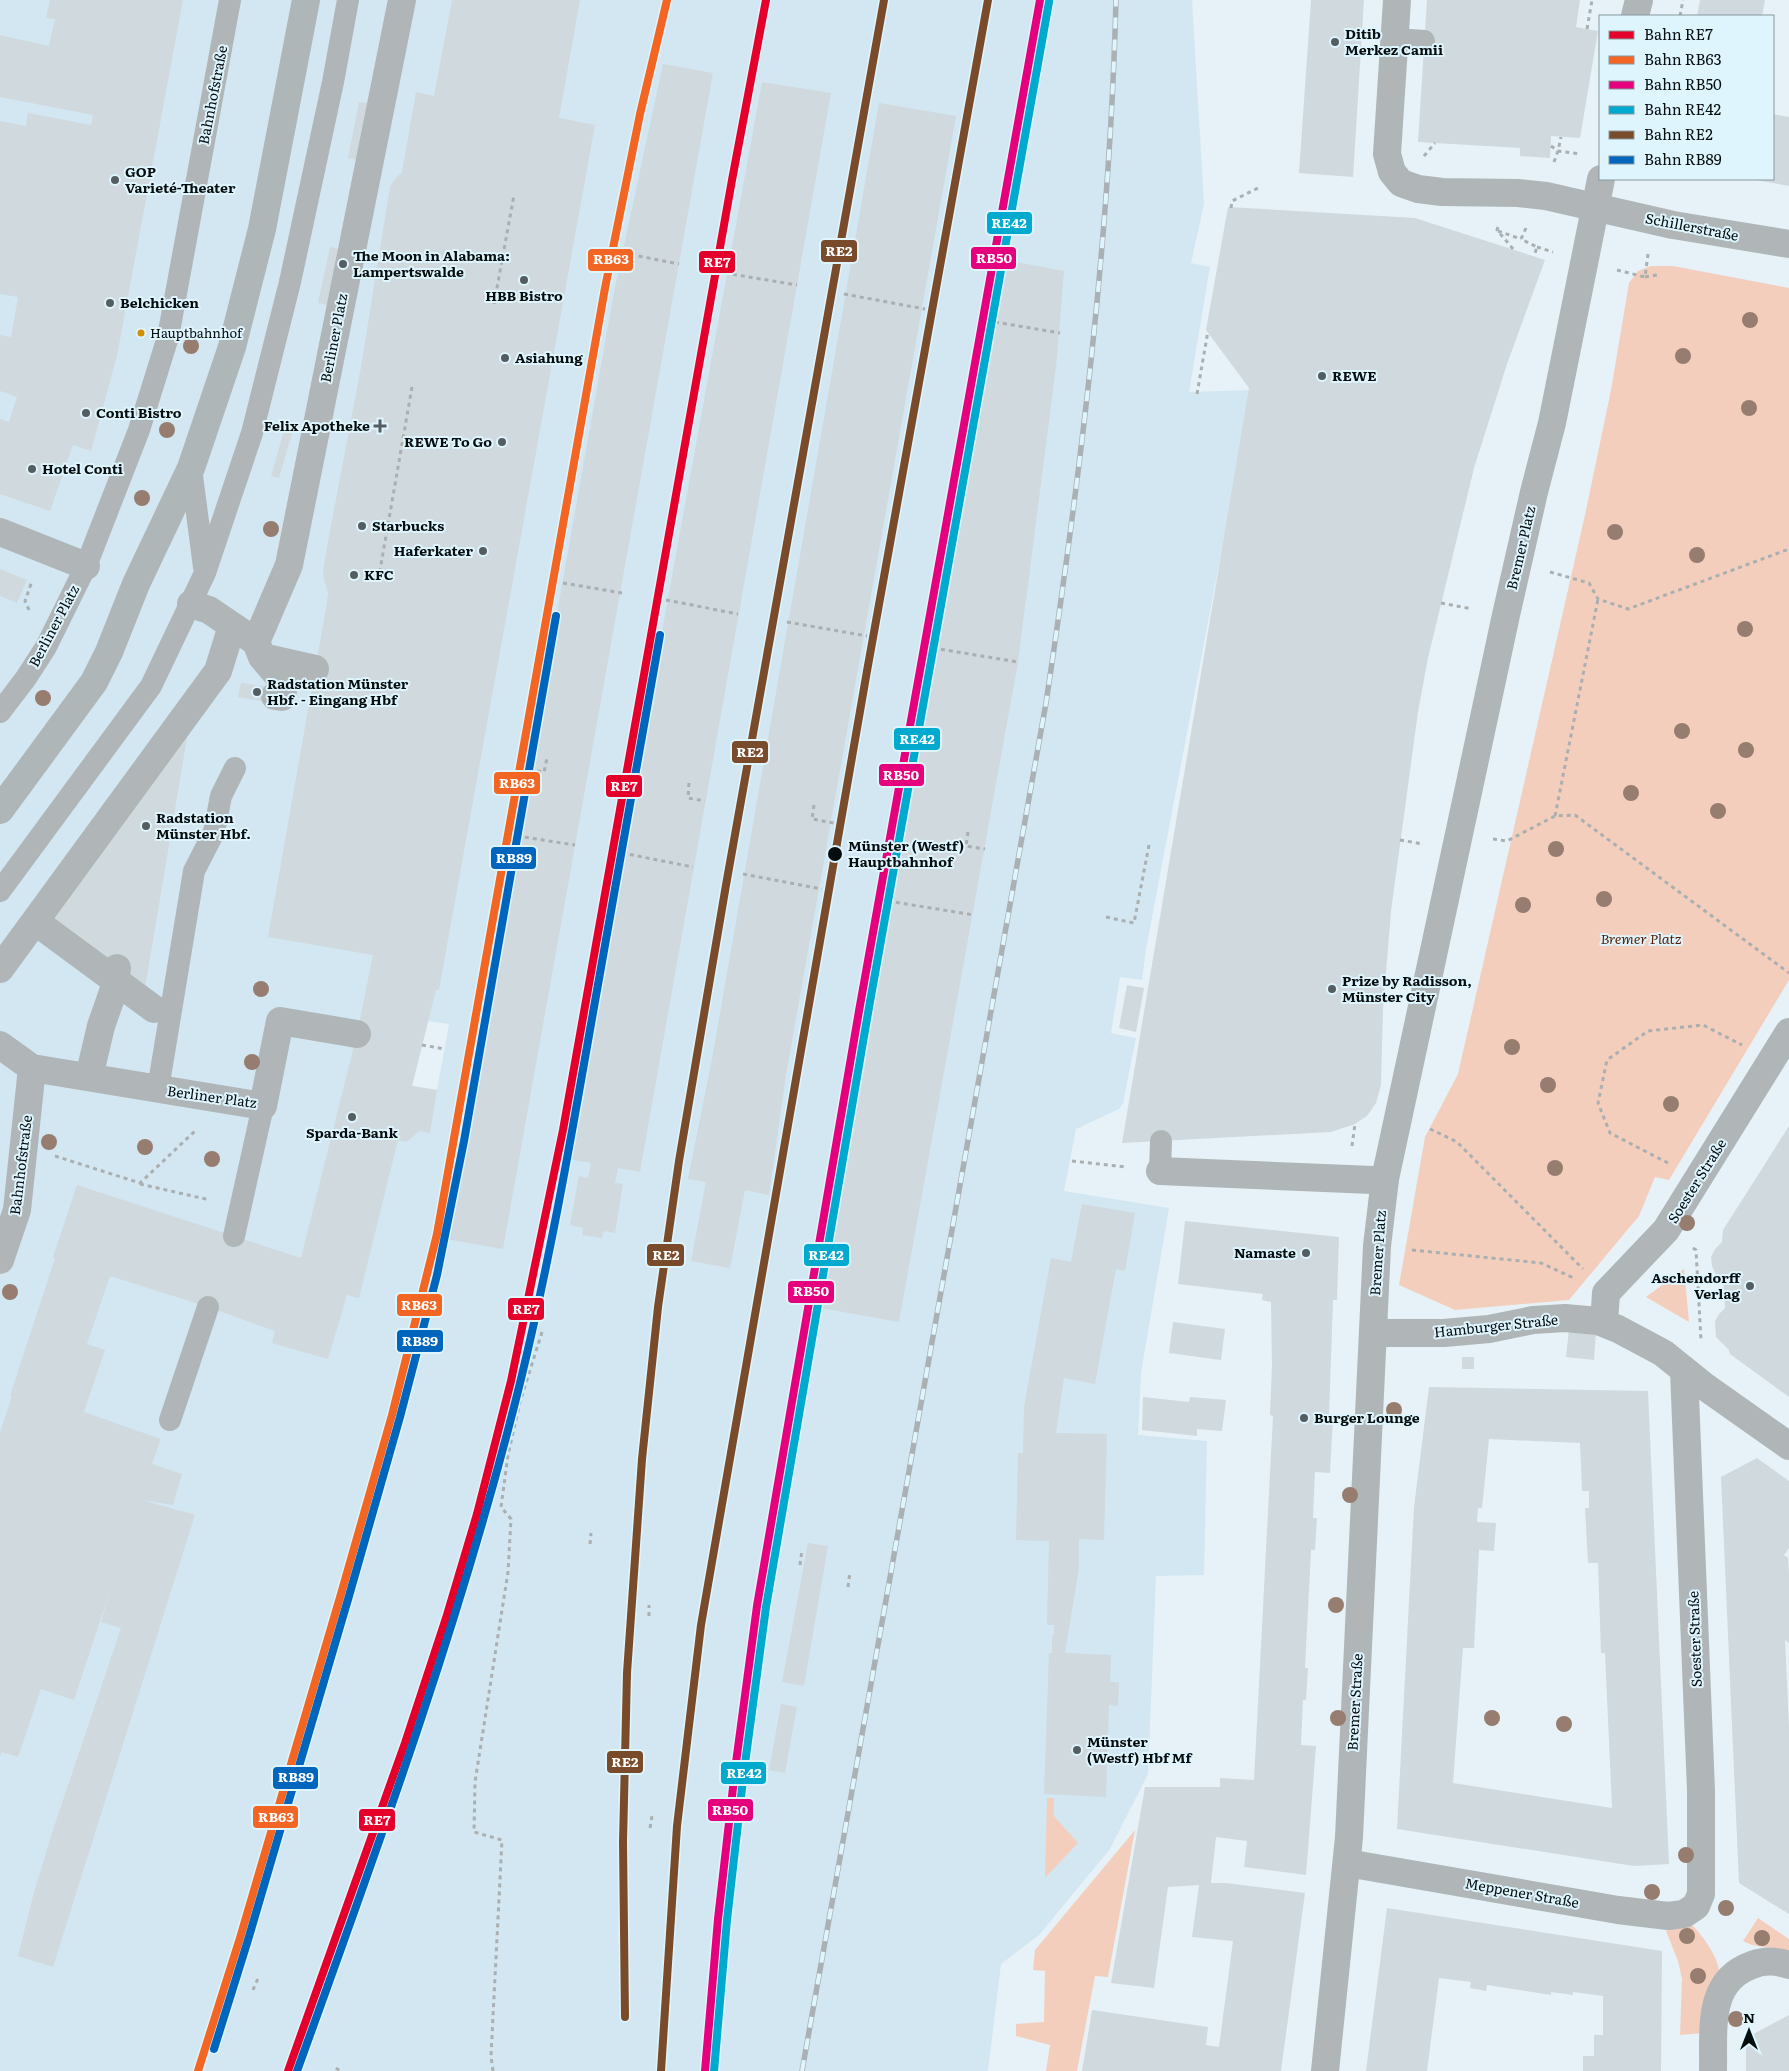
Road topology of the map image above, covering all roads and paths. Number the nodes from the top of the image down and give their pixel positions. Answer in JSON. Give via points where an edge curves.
{"nodes":[{"id":1,"x":230,"y":0,"type":"edge"},
{"id":2,"x":306,"y":0,"type":"edge"},
{"id":3,"x":348,"y":0,"type":"edge"},
{"id":4,"x":402,"y":0,"type":"edge"},
{"id":5,"x":1397,"y":0,"type":"edge"},
{"id":6,"x":1592,"y":0,"type":"edge"},
{"id":7,"x":1639,"y":0,"type":"edge"},
{"id":8,"x":1683,"y":0,"type":"edge"},
{"id":9,"x":1635,"y":15,"type":"edge"},
{"id":10,"x":1680,"y":15,"type":"edge"},
{"id":11,"x":1587,"y":29,"type":"dead end"},
{"id":12,"x":1396,"y":39,"type":"junction"},
{"id":13,"x":1424,"y":41,"type":"dead end"},
{"id":14,"x":1551,"y":146,"type":"dead end"},
{"id":15,"x":1558,"y":151,"type":"dead end"},
{"id":16,"x":1602,"y":180,"type":"edge"},
{"id":17,"x":1258,"y":188,"type":"dead end"},
{"id":18,"x":514,"y":195,"type":"dead end"},
{"id":19,"x":1596,"y":206,"type":"junction"},
{"id":20,"x":1231,"y":208,"type":"dead end"},
{"id":21,"x":1497,"y":230,"type":"dead end"},
{"id":22,"x":1521,"y":239,"type":"dead end"},
{"id":23,"x":1789,"y":244,"type":"edge"},
{"id":24,"x":623,"y":253,"type":"dead end"},
{"id":25,"x":679,"y":264,"type":"dead end"},
{"id":26,"x":726,"y":273,"type":"dead end"},
{"id":27,"x":1656,"y":275,"type":"dead end"},
{"id":28,"x":1645,"y":276,"type":"dead end"},
{"id":29,"x":797,"y":285,"type":"dead end"},
{"id":30,"x":844,"y":294,"type":"dead end"},
{"id":31,"x":494,"y":304,"type":"dead end"},
{"id":32,"x":925,"y":309,"type":"dead end"},
{"id":33,"x":995,"y":322,"type":"dead end"},
{"id":34,"x":1208,"y":331,"type":"dead end"},
{"id":35,"x":1060,"y":334,"type":"dead end"},
{"id":36,"x":168,"y":337,"type":"joint"},
{"id":37,"x":412,"y":387,"type":"dead end"},
{"id":38,"x":1198,"y":394,"type":"dead end"},
{"id":39,"x":191,"y":468,"type":"junction"},
{"id":40,"x":0,"y":532,"type":"edge"},
{"id":41,"x":1789,"y":549,"type":"edge"},
{"id":42,"x":1518,"y":564,"type":"junction"},
{"id":43,"x":86,"y":566,"type":"junction"},
{"id":44,"x":205,"y":573,"type":"junction"},
{"id":45,"x":383,"y":577,"type":"dead end"},
{"id":46,"x":33,"y":580,"type":"dead end"},
{"id":47,"x":563,"y":583,"type":"dead end"},
{"id":48,"x":622,"y":593,"type":"dead end"},
{"id":49,"x":1598,"y":599,"type":"junction"},
{"id":50,"x":666,"y":600,"type":"dead end"},
{"id":51,"x":191,"y":604,"type":"junction"},
{"id":52,"x":738,"y":614,"type":"dead end"},
{"id":53,"x":787,"y":622,"type":"dead end"},
{"id":54,"x":232,"y":626,"type":"junction"},
{"id":55,"x":867,"y":636,"type":"dead end"},
{"id":56,"x":46,"y":647,"type":"junction"},
{"id":57,"x":932,"y":648,"type":"dead end"},
{"id":58,"x":259,"y":650,"type":"junction"},
{"id":59,"x":1018,"y":662,"type":"dead end"},
{"id":60,"x":315,"y":669,"type":"dead end"},
{"id":61,"x":275,"y":696,"type":"dead end"},
{"id":62,"x":0,"y":712,"type":"edge"},
{"id":63,"x":547,"y":758,"type":"dead end"},
{"id":64,"x":235,"y":768,"type":"dead end"},
{"id":65,"x":529,"y":770,"type":"dead end"},
{"id":66,"x":689,"y":783,"type":"dead end"},
{"id":67,"x":705,"y":801,"type":"dead end"},
{"id":68,"x":814,"y":805,"type":"dead end"},
{"id":69,"x":0,"y":810,"type":"edge"},
{"id":70,"x":1555,"y":816,"type":"junction"},
{"id":71,"x":834,"y":823,"type":"dead end"},
{"id":72,"x":968,"y":832,"type":"dead end"},
{"id":73,"x":1460,"y":833,"type":"junction"},
{"id":74,"x":517,"y":836,"type":"dead end"},
{"id":75,"x":575,"y":845,"type":"dead end"},
{"id":76,"x":1149,"y":845,"type":"dead end"},
{"id":77,"x":985,"y":849,"type":"dead end"},
{"id":78,"x":622,"y":853,"type":"dead end"},
{"id":79,"x":693,"y":867,"type":"dead end"},
{"id":80,"x":743,"y":874,"type":"dead end"},
{"id":81,"x":822,"y":889,"type":"dead end"},
{"id":82,"x":0,"y":892,"type":"edge"},
{"id":83,"x":888,"y":901,"type":"dead end"},
{"id":84,"x":974,"y":915,"type":"dead end"},
{"id":85,"x":1106,"y":917,"type":"dead end"},
{"id":86,"x":36,"y":922,"type":"junction"},
{"id":87,"x":0,"y":969,"type":"edge"},
{"id":88,"x":116,"y":974,"type":"junction"},
{"id":89,"x":1789,"y":974,"type":"edge"},
{"id":90,"x":154,"y":1010,"type":"dead end"},
{"id":91,"x":1789,"y":1032,"type":"edge"},
{"id":92,"x":357,"y":1034,"type":"dead end"},
{"id":93,"x":0,"y":1045,"type":"edge"},
{"id":94,"x":422,"y":1045,"type":"dead end"},
{"id":95,"x":444,"y":1049,"type":"dead end"},
{"id":96,"x":1771,"y":1061,"type":"junction"},
{"id":97,"x":32,"y":1068,"type":"junction"},
{"id":98,"x":89,"y":1077,"type":"junction"},
{"id":99,"x":158,"y":1088,"type":"junction"},
{"id":100,"x":227,"y":1100,"type":"junction"},
{"id":101,"x":263,"y":1106,"type":"junction"},
{"id":102,"x":1398,"y":1114,"type":"junction"},
{"id":103,"x":1161,"y":1141,"type":"dead end"},
{"id":104,"x":24,"y":1146,"type":"junction"},
{"id":105,"x":1072,"y":1161,"type":"dead end"},
{"id":106,"x":1160,"y":1171,"type":"junction"},
{"id":107,"x":1385,"y":1179,"type":"junction"},
{"id":108,"x":1698,"y":1179,"type":"junction"},
{"id":109,"x":140,"y":1183,"type":"junction"},
{"id":110,"x":240,"y":1207,"type":"junction"},
{"id":111,"x":1666,"y":1230,"type":"junction"},
{"id":112,"x":234,"y":1236,"type":"dead end"},
{"id":113,"x":1412,"y":1250,"type":"dead end"},
{"id":114,"x":0,"y":1260,"type":"edge"},
{"id":115,"x":1606,"y":1293,"type":"junction"},
{"id":116,"x":208,"y":1307,"type":"dead end"},
{"id":117,"x":1604,"y":1322,"type":"junction"},
{"id":118,"x":543,"y":1329,"type":"dead end"},
{"id":119,"x":1374,"y":1333,"type":"junction"},
{"id":120,"x":1694,"y":1378,"type":"junction"},
{"id":121,"x":170,"y":1420,"type":"dead end"},
{"id":122,"x":1789,"y":1446,"type":"edge"},
{"id":123,"x":591,"y":1533,"type":"dead end"},
{"id":124,"x":590,"y":1544,"type":"dead end"},
{"id":125,"x":802,"y":1550,"type":"dead end"},
{"id":126,"x":800,"y":1565,"type":"dead end"},
{"id":127,"x":850,"y":1572,"type":"dead end"},
{"id":128,"x":848,"y":1588,"type":"dead end"},
{"id":129,"x":649,"y":1604,"type":"dead end"},
{"id":130,"x":649,"y":1616,"type":"dead end"},
{"id":131,"x":652,"y":1816,"type":"dead end"},
{"id":132,"x":650,"y":1828,"type":"dead end"},
{"id":133,"x":1347,"y":1863,"type":"junction"},
{"id":134,"x":1696,"y":1906,"type":"joint"},
{"id":135,"x":1789,"y":1965,"type":"edge"},
{"id":136,"x":259,"y":1976,"type":"dead end"},
{"id":137,"x":253,"y":1990,"type":"dead end"},
{"id":138,"x":336,"y":2068,"type":"dead end"},
{"id":139,"x":340,"y":2071,"type":"edge"},
{"id":140,"x":493,"y":2071,"type":"edge"},
{"id":141,"x":1325,"y":2071,"type":"edge"},
{"id":142,"x":1713,"y":2071,"type":"edge"}],
"edges":[{"from":1,"to":36,"type":"lane","name":"Bahnhofstraße"},
{"from":2,"to":39,"type":"main road","via":[[262,229],[232,347]]},
{"from":3,"to":44,"type":"lane","via":[[290,282],[252,433]]},
{"from":4,"to":58,"type":"street","name":"Berliner Platz","via":[[289,565]]},
{"from":5,"to":12,"type":"street"},
{"from":6,"to":11,"type":"path"},
{"from":7,"to":9,"type":"street"},
{"from":8,"to":10,"type":"path"},
{"from":12,"to":13,"type":"lane"},
{"from":12,"to":19,"type":"street","via":[[1387,154],[1392,172],[1401,183],[1442,192],[1518,193]]},
{"from":14,"to":15,"type":"path"},
{"from":16,"to":19,"type":"street","name":"Bremer Platz"},
{"from":17,"to":20,"type":"path","via":[[1232,201]]},
{"from":18,"to":31,"type":"path"},
{"from":19,"to":23,"type":"street","name":"Schillerstraße","via":[[1666,223]]},
{"from":19,"to":42,"type":"street","name":"Bremer Platz","via":[[1552,423]]},
{"from":21,"to":22,"type":"path"},
{"from":24,"to":25,"type":"path"},
{"from":26,"to":29,"type":"path"},
{"from":27,"to":28,"type":"path"},
{"from":30,"to":32,"type":"path"},
{"from":33,"to":35,"type":"path"},
{"from":34,"to":38,"type":"path"},
{"from":36,"to":43,"type":"lane","name":"Berliner Platz","via":[[139,430]]},
{"from":37,"to":45,"type":"path","via":[[378,576]]},
{"from":39,"to":44,"type":"lane"},
{"from":39,"to":69,"type":"main road","via":[[94,682]]},
{"from":40,"to":43,"type":"street"},
{"from":41,"to":49,"type":"path","via":[[1628,608]]},
{"from":42,"to":49,"type":"path","via":[[1588,583]]},
{"from":42,"to":73,"type":"street","name":"Bremer Platz"},
{"from":43,"to":56,"type":"lane","name":"Berliner Platz"},
{"from":44,"to":51,"type":"lane"},
{"from":46,"to":56,"type":"path","via":[[24,601]]},
{"from":47,"to":48,"type":"path"},
{"from":49,"to":70,"type":"path"},
{"from":50,"to":52,"type":"path"},
{"from":51,"to":54,"type":"street","via":[[208,610]]},
{"from":51,"to":82,"type":"lane","via":[[151,686]]},
{"from":53,"to":55,"type":"path"},
{"from":54,"to":58,"type":"street"},
{"from":54,"to":86,"type":"street","via":[[218,671]]},
{"from":56,"to":62,"type":"lane","name":"Berliner Platz"},
{"from":57,"to":59,"type":"path"},
{"from":58,"to":60,"type":"street"},
{"from":58,"to":61,"type":"street","via":[[284,682],[282,697]]},
{"from":63,"to":65,"type":"path","via":[[544,772]]},
{"from":64,"to":99,"type":"lane","via":[[221,796],[214,832],[194,871]]},
{"from":66,"to":67,"type":"path","via":[[688,798]]},
{"from":68,"to":71,"type":"path","via":[[812,819]]},
{"from":70,"to":73,"type":"path","via":[[1507,841]]},
{"from":70,"to":89,"type":"path","via":[[1575,815]]},
{"from":72,"to":77,"type":"path","via":[[966,846]]},
{"from":73,"to":102,"type":"street","name":"Bremer Platz"},
{"from":74,"to":75,"type":"path"},
{"from":76,"to":85,"type":"path","via":[[1134,924]]},
{"from":78,"to":79,"type":"path"},
{"from":80,"to":81,"type":"path"},
{"from":83,"to":84,"type":"path"},
{"from":86,"to":87,"type":"street"},
{"from":86,"to":88,"type":"street"},
{"from":88,"to":90,"type":"street"},
{"from":88,"to":98,"type":"street"},
{"from":91,"to":96,"type":"street","name":"Soester Straße"},
{"from":92,"to":101,"type":"street","name":"Berliner Platz","via":[[280,1021]]},
{"from":93,"to":97,"type":"street","name":"Berliner Platz"},
{"from":94,"to":95,"type":"path"},
{"from":96,"to":108,"type":"street","name":"Soester Straße"},
{"from":96,"to":108,"type":"path","via":[[1703,1025],[1648,1031],[1607,1060],[1598,1103],[1610,1133]]},
{"from":97,"to":98,"type":"street","name":"Berliner Platz"},
{"from":97,"to":104,"type":"street","name":"Bahnhofstraße"},
{"from":98,"to":99,"type":"street","name":"Berliner Platz"},
{"from":99,"to":100,"type":"street","name":"Berliner Platz"},
{"from":100,"to":101,"type":"street","name":"Berliner Platz"},
{"from":100,"to":109,"type":"path"},
{"from":101,"to":110,"type":"lane"},
{"from":102,"to":107,"type":"street","name":"Bremer Platz"},
{"from":102,"to":115,"type":"path","via":[[1457,1142]]},
{"from":103,"to":106,"type":"lane"},
{"from":104,"to":109,"type":"path"},
{"from":104,"to":114,"type":"street","name":"Bahnhofstraße","via":[[18,1210]]},
{"from":105,"to":106,"type":"path"},
{"from":106,"to":107,"type":"street"},
{"from":107,"to":119,"type":"street","name":"Bremer Platz","via":[[1377,1246]]},
{"from":108,"to":111,"type":"street","name":"Soester Straße"},
{"from":109,"to":110,"type":"path"},
{"from":110,"to":112,"type":"lane"},
{"from":111,"to":115,"type":"street","name":"Soester Straße"},
{"from":111,"to":120,"type":"path","via":[[1696,1250]]},
{"from":113,"to":115,"type":"path","via":[[1540,1263]]},
{"from":115,"to":117,"type":"street"},
{"from":116,"to":121,"type":"lane"},
{"from":117,"to":119,"type":"street","name":"Hamburger Straße","via":[[1565,1318],[1444,1333]]},
{"from":117,"to":120,"type":"street","name":"Hamburger Straße","via":[[1663,1353]]},
{"from":118,"to":140,"type":"path","via":[[520,1402],[508,1455],[501,1506],[511,1518],[508,1572],[475,1782],[474,1832],[502,1840],[491,2056]]},
{"from":119,"to":133,"type":"street","name":"Bremer Straße"},
{"from":120,"to":122,"type":"street","name":"Hamburger Straße"},
{"from":120,"to":134,"type":"street","name":"Soester Straße","via":[[1702,1894]]},
{"from":123,"to":124,"type":"path"},
{"from":125,"to":126,"type":"path"},
{"from":127,"to":128,"type":"path"},
{"from":129,"to":130,"type":"path"},
{"from":131,"to":132,"type":"path"},
{"from":133,"to":134,"type":"street","name":"Meppener Straße","via":[[1618,1910],[1668,1916],[1684,1914]]},
{"from":133,"to":141,"type":"street","name":"Bremer Straße"},
{"from":135,"to":142,"type":"street","via":[[1760,1962],[1740,1969],[1726,1982],[1714,2014]]},
{"from":136,"to":137,"type":"path"},
{"from":138,"to":139,"type":"path"}]}
